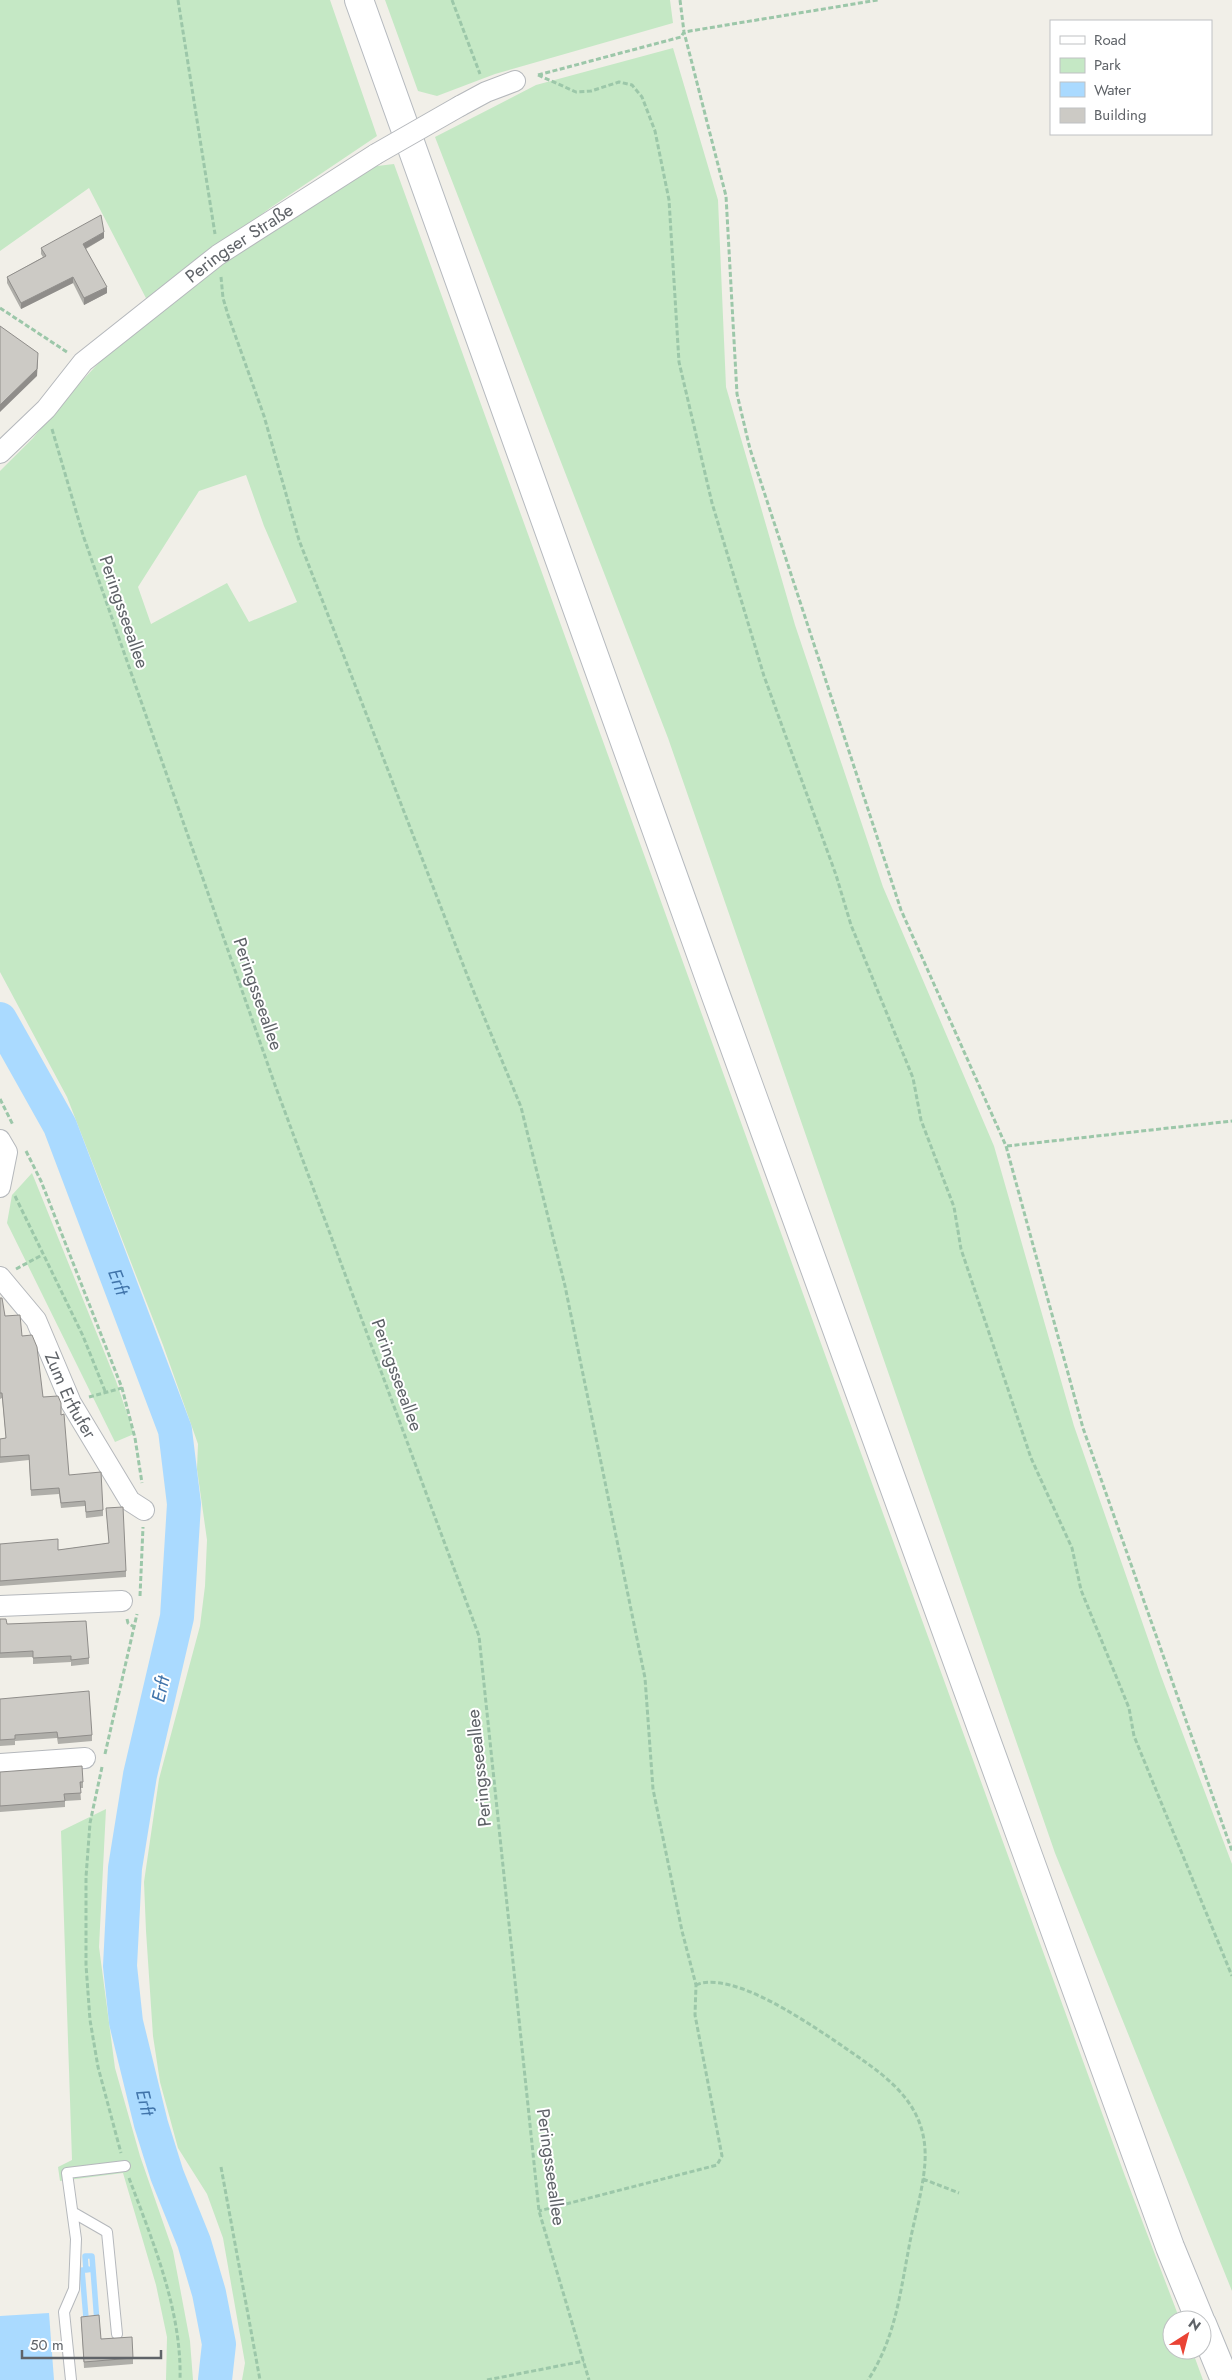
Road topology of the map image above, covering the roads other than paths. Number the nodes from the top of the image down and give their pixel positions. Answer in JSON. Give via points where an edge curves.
{"nodes":[{"id":1,"x":359,"y":0,"type":"edge"},
{"id":2,"x":515,"y":81,"type":"road end"},
{"id":3,"x":0,"y":453,"type":"edge"},
{"id":4,"x":8,"y":1136,"type":"edge"},
{"id":5,"x":2,"y":1180,"type":"edge"},
{"id":6,"x":0,"y":1277,"type":"edge"},
{"id":7,"x":144,"y":1510,"type":"road end"},
{"id":8,"x":133,"y":1602,"type":"road end"},
{"id":9,"x":0,"y":1606,"type":"edge"},
{"id":10,"x":85,"y":1758,"type":"dead end"},
{"id":11,"x":0,"y":1764,"type":"edge"},
{"id":12,"x":125,"y":2166,"type":"road end"},
{"id":13,"x":74,"y":2213,"type":"junction"},
{"id":14,"x":1196,"y":2310,"type":"edge"},
{"id":15,"x":117,"y":2334,"type":"dead end"},
{"id":16,"x":1212,"y":2348,"type":"edge"},
{"id":17,"x":71,"y":2380,"type":"edge"},
{"id":18,"x":1225,"y":2380,"type":"edge"}],
"edges":[{"from":1,"to":14,"type":"main road","via":[[649,814],[1170,2247]]},
{"from":2,"to":3,"type":"street","name":"Peringser Straße","bridge":true,"via":[[486,92],[376,154],[218,255],[83,362],[46,409]]},
{"from":4,"to":5,"type":"street"},
{"from":6,"to":7,"type":"street","name":"Zum Erftufer","via":[[36,1320],[71,1403],[130,1501]]},
{"from":8,"to":9,"type":"street"},
{"from":10,"to":11,"type":"street"},
{"from":12,"to":13,"type":"lane","via":[[67,2173]]},
{"from":13,"to":15,"type":"lane","via":[[107,2232]]},
{"from":13,"to":17,"type":"lane","via":[[74,2289],[64,2312]]},
{"from":16,"to":18,"type":"main road"}]}
